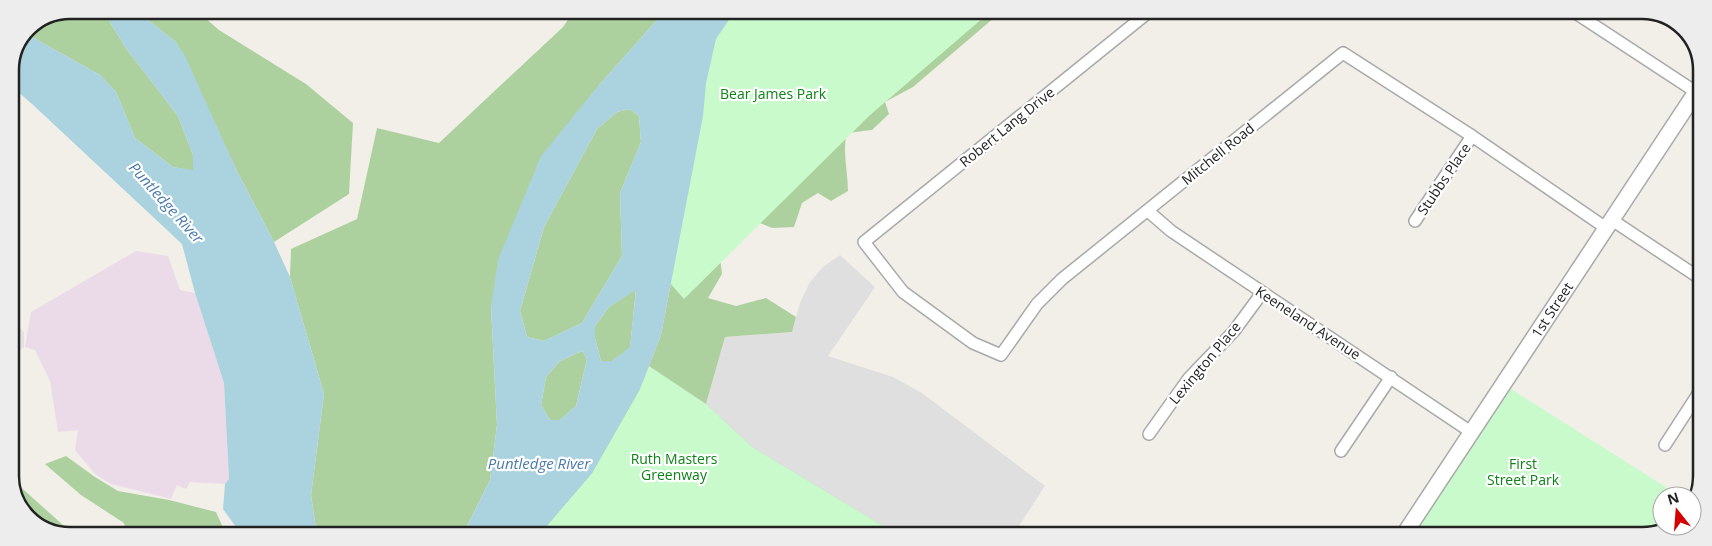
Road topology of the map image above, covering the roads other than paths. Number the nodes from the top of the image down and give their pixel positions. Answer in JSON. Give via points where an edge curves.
{"nodes":[{"id":1,"x":1140,"y":19,"type":"edge"},
{"id":2,"x":1585,"y":19,"type":"edge"},
{"id":3,"x":1693,"y":86,"type":"edge"},
{"id":4,"x":1693,"y":100,"type":"edge"},
{"id":5,"x":1472,"y":136,"type":"junction"},
{"id":6,"x":1148,"y":211,"type":"junction"},
{"id":7,"x":1415,"y":221,"type":"dead end"},
{"id":8,"x":1609,"y":224,"type":"junction"},
{"id":9,"x":864,"y":242,"type":"joint"},
{"id":10,"x":1693,"y":274,"type":"edge"},
{"id":11,"x":1262,"y":293,"type":"junction"},
{"id":12,"x":1391,"y":377,"type":"junction"},
{"id":13,"x":1693,"y":402,"type":"edge"},
{"id":14,"x":1471,"y":432,"type":"junction"},
{"id":15,"x":1148,"y":434,"type":"dead end"},
{"id":16,"x":1665,"y":444,"type":"dead end"},
{"id":17,"x":1341,"y":452,"type":"dead end"},
{"id":18,"x":1409,"y":527,"type":"edge"}],
"edges":[{"from":1,"to":9,"type":"street","name":"Robert Lang Drive"},
{"from":2,"to":3,"type":"street"},
{"from":4,"to":8,"type":"street","name":"1st Street"},
{"from":5,"to":6,"type":"street","name":"Mitchell Road","via":[[1343,53]]},
{"from":5,"to":7,"type":"street","name":"Stubbs Place"},
{"from":5,"to":8,"type":"street","name":"Mitchell Road"},
{"from":6,"to":9,"type":"street","name":"Mitchell Road","via":[[1062,279],[1036,304],[1001,355],[973,343],[903,292]]},
{"from":6,"to":11,"type":"street","name":"Keeneland Avenue","via":[[1171,231]]},
{"from":8,"to":10,"type":"street","name":"Mitchell Road"},
{"from":8,"to":14,"type":"street","name":"1st Street"},
{"from":11,"to":12,"type":"street","name":"Keeneland Avenue"},
{"from":11,"to":15,"type":"street","name":"Lexington Place","via":[[1234,331],[1189,378]]},
{"from":12,"to":14,"type":"street","name":"Keeneland Avenue"},
{"from":12,"to":17,"type":"street"},
{"from":13,"to":16,"type":"street"},
{"from":14,"to":18,"type":"street","name":"1st Street"}]}
